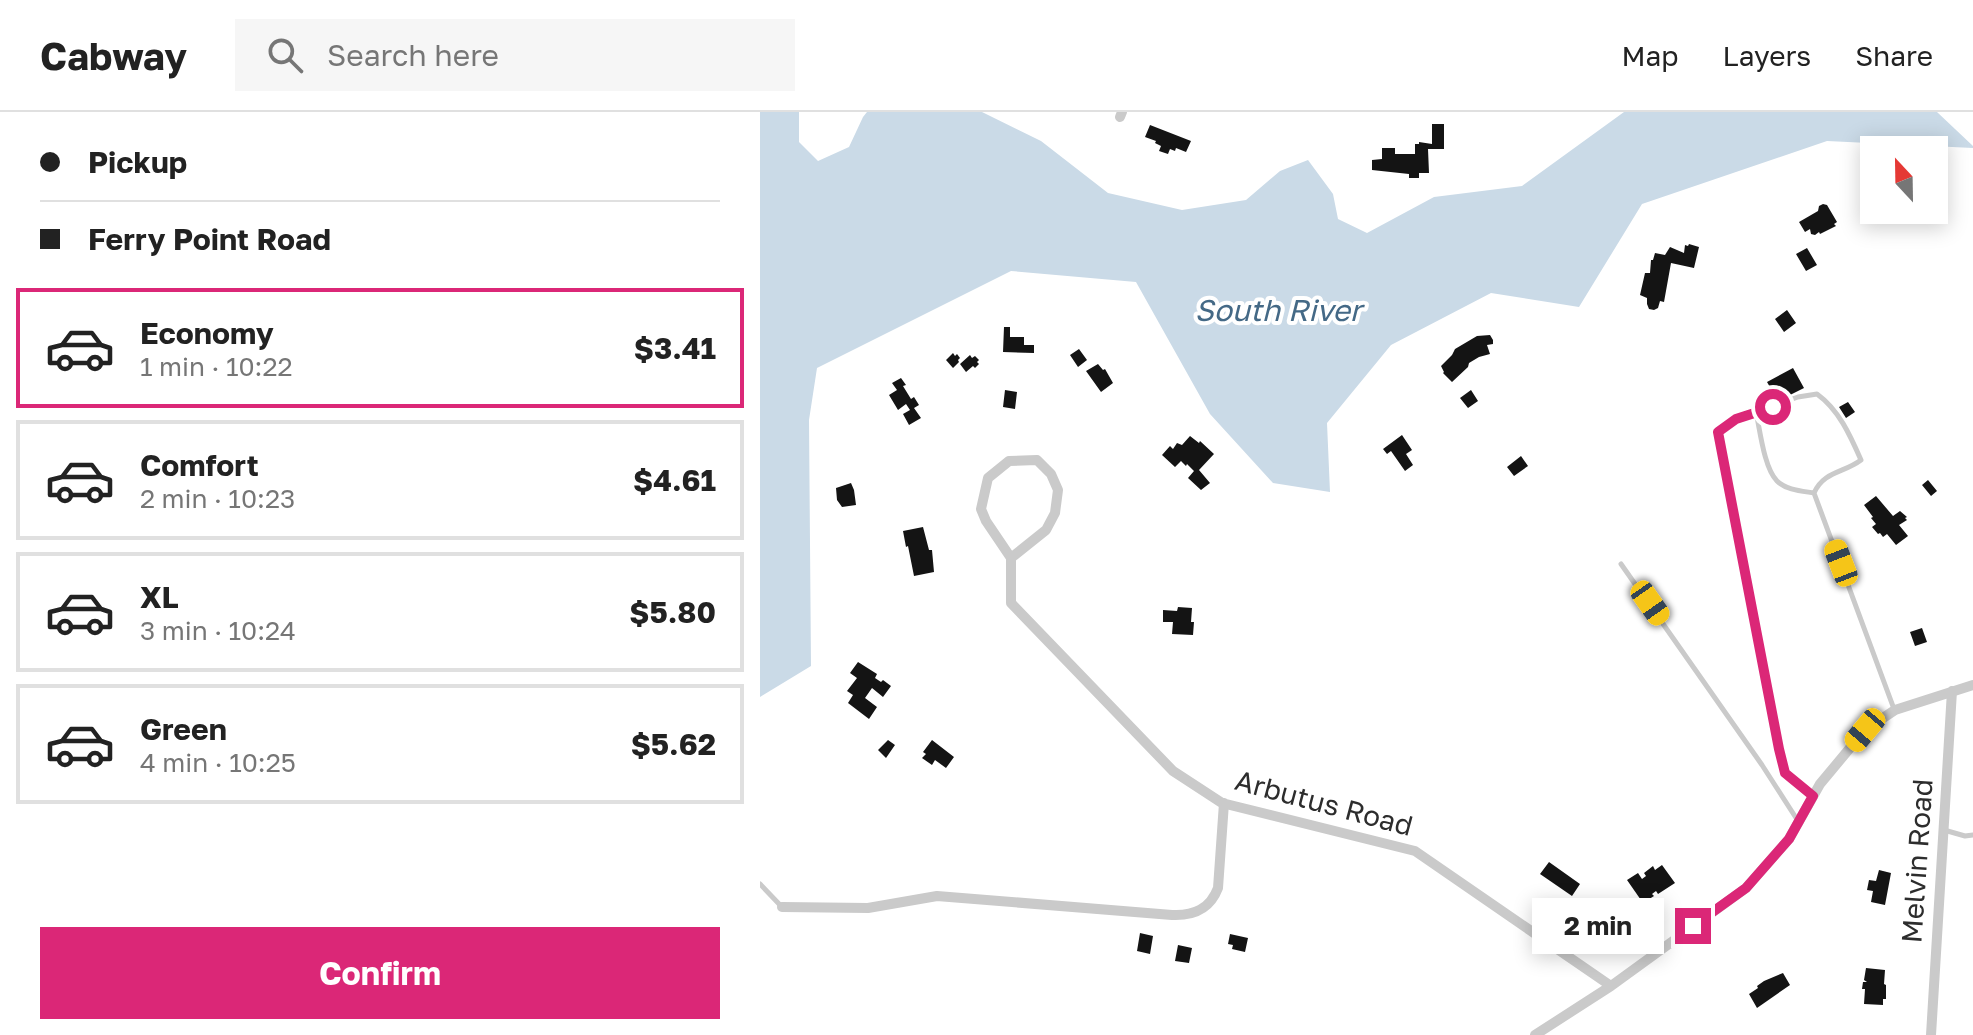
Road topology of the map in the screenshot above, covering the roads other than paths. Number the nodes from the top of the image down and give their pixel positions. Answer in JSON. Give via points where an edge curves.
{"nodes":[{"id":1,"x":1756,"y":412,"type":"junction"},
{"id":2,"x":1814,"y":493,"type":"junction"},
{"id":3,"x":1011,"y":558,"type":"junction"},
{"id":4,"x":1621,"y":564,"type":"dead end"},
{"id":5,"x":1973,"y":685,"type":"edge"},
{"id":6,"x":1952,"y":691,"type":"junction"},
{"id":7,"x":1895,"y":710,"type":"junction"},
{"id":8,"x":1813,"y":796,"type":"junction"},
{"id":9,"x":1224,"y":803,"type":"junction"},
{"id":10,"x":1799,"y":822,"type":"junction"},
{"id":11,"x":1943,"y":830,"type":"junction"},
{"id":12,"x":1973,"y":835,"type":"edge"},
{"id":13,"x":760,"y":884,"type":"edge"},
{"id":14,"x":782,"y":907,"type":"joint"},
{"id":15,"x":1611,"y":986,"type":"junction"},
{"id":16,"x":1535,"y":1035,"type":"edge"},
{"id":17,"x":1931,"y":1035,"type":"edge"}],
"edges":[{"from":1,"to":2,"type":"lane","via":[[1770,470],[1778,482]]},
{"from":1,"to":2,"type":"lane","via":[[1817,394],[1834,410],[1861,460],[1833,473]]},
{"from":1,"to":8,"type":"lane","via":[[1718,432],[1785,773]]},
{"from":2,"to":7,"type":"lane"},
{"from":3,"to":3,"type":"street","via":[[1046,530],[1055,513],[1058,490],[1037,460],[1009,461],[988,478],[981,509]]},
{"from":3,"to":9,"type":"street","name":"Arbutus Road","via":[[1011,603],[1173,771]]},
{"from":4,"to":10,"type":"lane"},
{"from":5,"to":6,"type":"street"},
{"from":6,"to":7,"type":"street"},
{"from":6,"to":11,"type":"street","name":"Melvin Road"},
{"from":7,"to":8,"type":"street","via":[[1865,730]]},
{"from":8,"to":10,"type":"street"},
{"from":9,"to":14,"type":"street","via":[[1218,888],[1213,900],[1191,914],[937,896],[868,908]]},
{"from":9,"to":15,"type":"street","name":"Arbutus Road","via":[[1415,851]]},
{"from":10,"to":15,"type":"street","via":[[1746,888]]},
{"from":11,"to":12,"type":"lane"},
{"from":11,"to":17,"type":"street","name":"Melvin Road"},
{"from":13,"to":14,"type":"lane"},
{"from":15,"to":16,"type":"street"}]}
